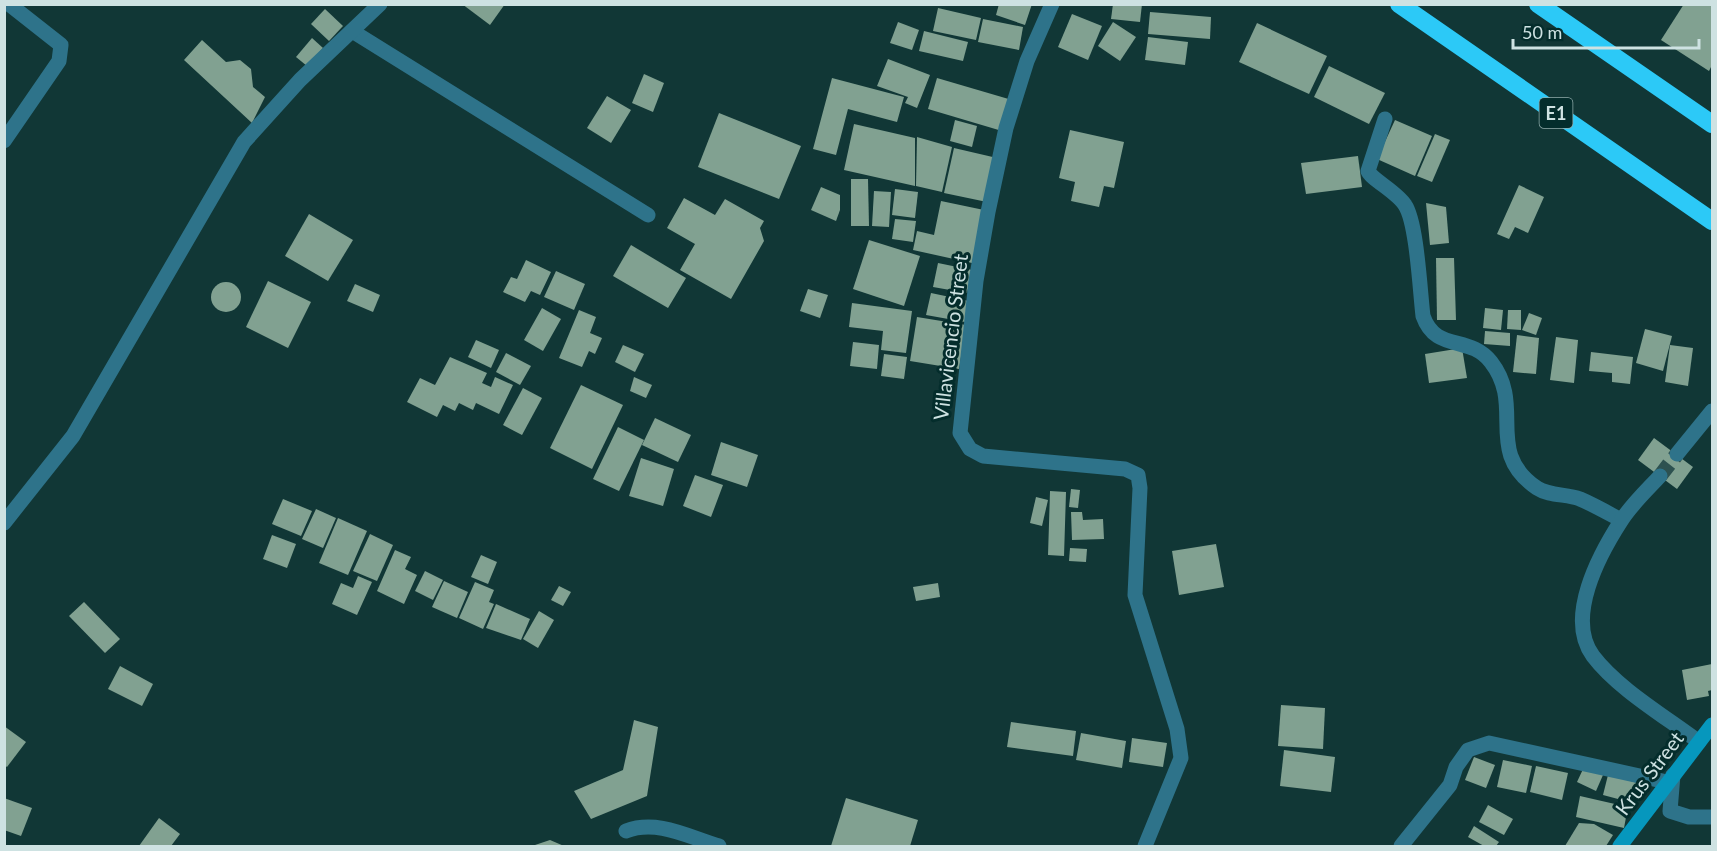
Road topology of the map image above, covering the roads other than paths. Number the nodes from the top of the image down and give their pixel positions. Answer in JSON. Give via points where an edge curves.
{"nodes":[{"id":1,"x":9,"y":4,"type":"edge"},
{"id":2,"x":380,"y":4,"type":"edge"},
{"id":3,"x":1052,"y":4,"type":"edge"},
{"id":4,"x":1399,"y":4,"type":"edge"},
{"id":5,"x":1538,"y":4,"type":"edge"},
{"id":6,"x":352,"y":31,"type":"junction"},
{"id":7,"x":1385,"y":119,"type":"dead end"},
{"id":8,"x":1713,"y":124,"type":"edge"},
{"id":9,"x":4,"y":141,"type":"edge"},
{"id":10,"x":648,"y":215,"type":"dead end"},
{"id":11,"x":1713,"y":221,"type":"edge"},
{"id":12,"x":1713,"y":411,"type":"edge"},
{"id":13,"x":1677,"y":454,"type":"tunnel mouth"},
{"id":14,"x":1660,"y":476,"type":"tunnel mouth"},
{"id":15,"x":1621,"y":520,"type":"junction"},
{"id":16,"x":4,"y":523,"type":"edge"},
{"id":17,"x":1713,"y":725,"type":"edge"},
{"id":18,"x":1699,"y":742,"type":"junction"},
{"id":19,"x":1670,"y":778,"type":"junction"},
{"id":20,"x":1713,"y":817,"type":"edge"},
{"id":21,"x":626,"y":831,"type":"dead end"},
{"id":22,"x":720,"y":846,"type":"edge"},
{"id":23,"x":1145,"y":846,"type":"edge"},
{"id":24,"x":1401,"y":846,"type":"edge"},
{"id":25,"x":1620,"y":846,"type":"edge"}],
"edges":[{"from":1,"to":9,"type":"street","via":[[61,45],[59,60]]},
{"from":2,"to":6,"type":"street"},
{"from":3,"to":23,"type":"street","name":"Villavicencio Street","via":[[1027,61],[1006,128],[976,281],[960,433],[970,449],[983,456],[1125,469],[1138,474],[1135,595],[1177,729],[1181,758]]},
{"from":4,"to":11,"type":"highway","number":"E1"},
{"from":5,"to":8,"type":"highway"},
{"from":6,"to":10,"type":"street"},
{"from":6,"to":16,"type":"street","via":[[300,80],[244,142],[73,436]]},
{"from":7,"to":15,"type":"street","via":[[1368,171],[1392,189],[1407,207],[1428,331],[1475,349],[1490,361],[1506,389],[1508,455],[1519,475],[1540,490],[1578,498]]},
{"from":12,"to":13,"type":"street"},
{"from":14,"to":15,"type":"street"},
{"from":15,"to":18,"type":"street","via":[[1580,610],[1582,630],[1591,654],[1607,672]]},
{"from":17,"to":18,"type":"main road","name":"Krus Street"},
{"from":18,"to":19,"type":"main road","name":"Krus Street"},
{"from":19,"to":20,"type":"street","via":[[1670,811],[1689,817]]},
{"from":19,"to":24,"type":"street","via":[[1489,743],[1468,750],[1450,785]]},
{"from":19,"to":25,"type":"main road","name":"Krus Street"},
{"from":21,"to":22,"type":"street","via":[[641,825],[661,827]]}]}
